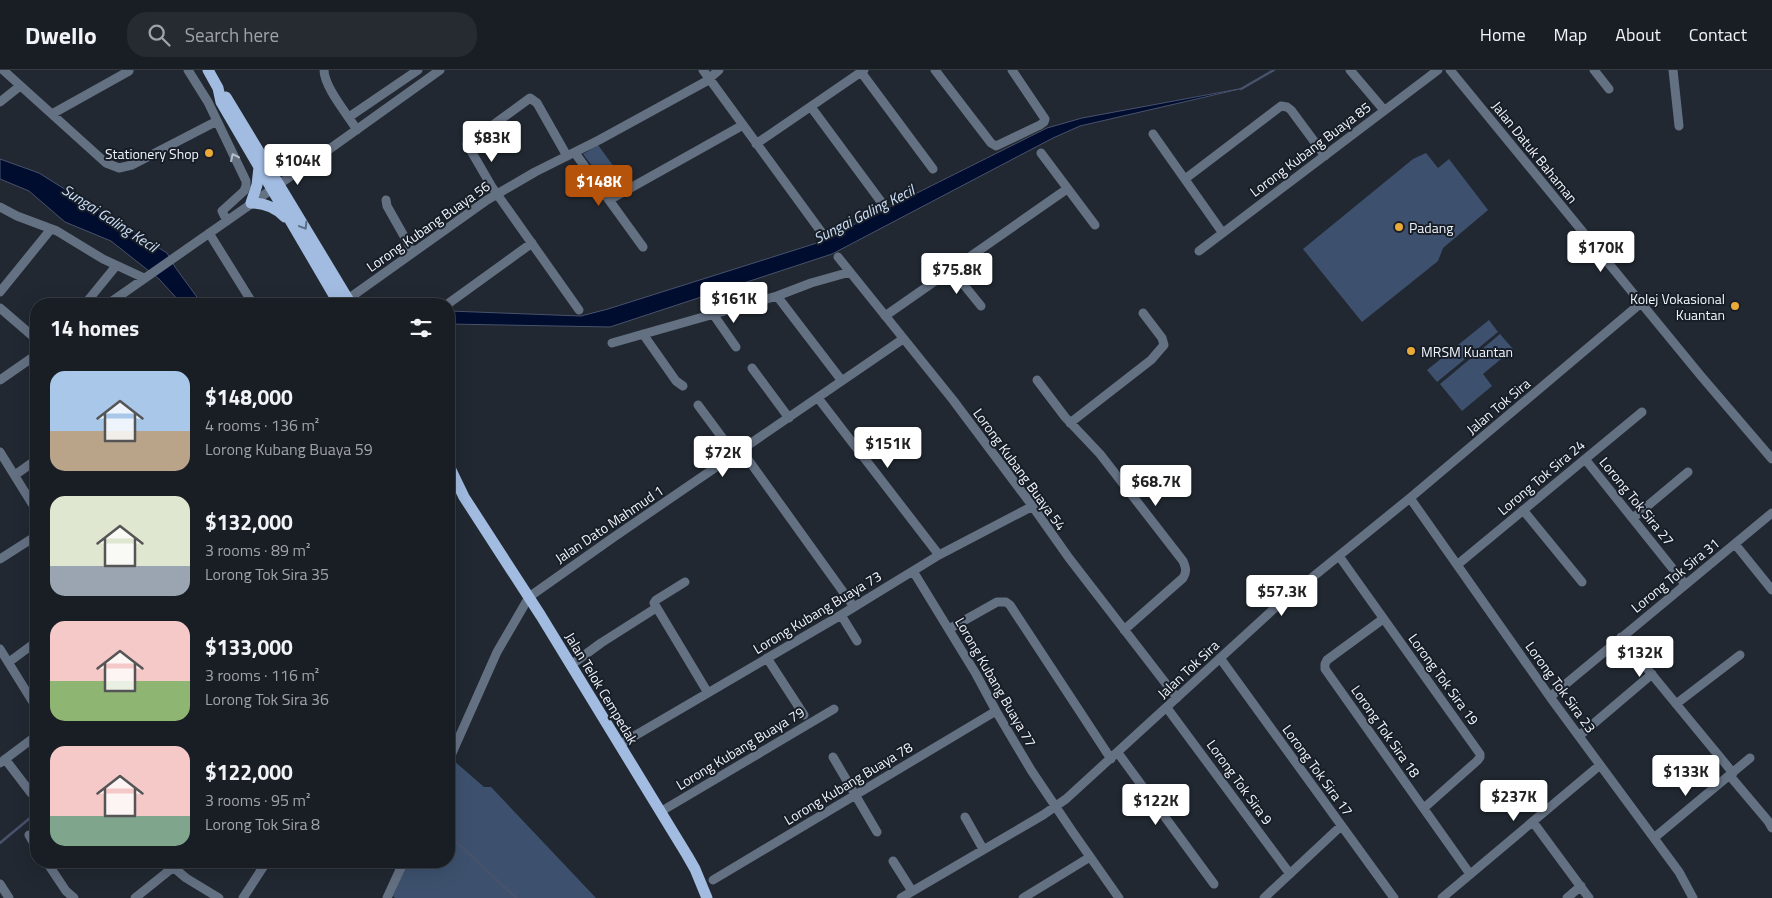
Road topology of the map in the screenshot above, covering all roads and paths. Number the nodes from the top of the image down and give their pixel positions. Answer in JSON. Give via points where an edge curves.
{"nodes":[{"id":1,"x":3,"y":70,"type":"edge"},
{"id":2,"x":188,"y":70,"type":"edge"},
{"id":3,"x":208,"y":70,"type":"edge"},
{"id":4,"x":324,"y":70,"type":"edge"},
{"id":5,"x":419,"y":70,"type":"edge"},
{"id":6,"x":440,"y":70,"type":"edge"},
{"id":7,"x":703,"y":70,"type":"edge"},
{"id":8,"x":719,"y":70,"type":"edge"},
{"id":9,"x":935,"y":70,"type":"edge"},
{"id":10,"x":1012,"y":70,"type":"edge"},
{"id":11,"x":1350,"y":70,"type":"edge"},
{"id":12,"x":1438,"y":70,"type":"edge"},
{"id":13,"x":1450,"y":70,"type":"edge"},
{"id":14,"x":1594,"y":70,"type":"edge"},
{"id":15,"x":1673,"y":70,"type":"edge"},
{"id":16,"x":129,"y":71,"type":"edge"},
{"id":17,"x":862,"y":71,"type":"edge"},
{"id":18,"x":709,"y":78,"type":"junction"},
{"id":19,"x":426,"y":80,"type":"junction"},
{"id":20,"x":20,"y":86,"type":"junction"},
{"id":21,"x":1609,"y":89,"type":"dead end"},
{"id":22,"x":0,"y":102,"type":"edge"},
{"id":23,"x":811,"y":107,"type":"junction"},
{"id":24,"x":1384,"y":110,"type":"junction"},
{"id":25,"x":52,"y":114,"type":"junction"},
{"id":26,"x":349,"y":117,"type":"junction"},
{"id":27,"x":217,"y":121,"type":"junction"},
{"id":28,"x":742,"y":126,"type":"junction"},
{"id":29,"x":1679,"y":126,"type":"dead end"},
{"id":30,"x":357,"y":130,"type":"junction"},
{"id":31,"x":1153,"y":134,"type":"dead end"},
{"id":32,"x":756,"y":144,"type":"junction"},
{"id":33,"x":1041,"y":153,"type":"dead end"},
{"id":34,"x":571,"y":154,"type":"junction"},
{"id":35,"x":1325,"y":156,"type":"junction"},
{"id":36,"x":262,"y":164,"type":"junction"},
{"id":37,"x":304,"y":167,"type":"junction"},
{"id":38,"x":933,"y":169,"type":"dead end"},
{"id":39,"x":1185,"y":179,"type":"junction"},
{"id":40,"x":275,"y":186,"type":"junction"},
{"id":41,"x":1067,"y":189,"type":"junction"},
{"id":42,"x":497,"y":194,"type":"junction"},
{"id":43,"x":386,"y":200,"type":"dead end"},
{"id":44,"x":609,"y":200,"type":"junction"},
{"id":45,"x":251,"y":203,"type":"junction"},
{"id":46,"x":882,"y":203,"type":"dead end"},
{"id":47,"x":0,"y":207,"type":"edge"},
{"id":48,"x":227,"y":220,"type":"junction"},
{"id":49,"x":291,"y":223,"type":"junction"},
{"id":50,"x":1095,"y":225,"type":"dead end"},
{"id":51,"x":51,"y":229,"type":"junction"},
{"id":52,"x":822,"y":232,"type":"dead end"},
{"id":53,"x":1222,"y":232,"type":"junction"},
{"id":54,"x":209,"y":233,"type":"junction"},
{"id":55,"x":532,"y":243,"type":"junction"},
{"id":56,"x":643,"y":247,"type":"dead end"},
{"id":57,"x":1198,"y":251,"type":"dead end"},
{"id":58,"x":413,"y":252,"type":"junction"},
{"id":59,"x":838,"y":257,"type":"dead end"},
{"id":60,"x":116,"y":266,"type":"junction"},
{"id":61,"x":951,"y":269,"type":"junction"},
{"id":62,"x":850,"y":272,"type":"junction"},
{"id":63,"x":147,"y":275,"type":"junction"},
{"id":64,"x":0,"y":292,"type":"edge"},
{"id":65,"x":777,"y":296,"type":"junction"},
{"id":66,"x":90,"y":298,"type":"edge"},
{"id":67,"x":118,"y":298,"type":"edge"},
{"id":68,"x":249,"y":298,"type":"edge"},
{"id":69,"x":343,"y":298,"type":"edge"},
{"id":70,"x":344,"y":298,"type":"edge"},
{"id":71,"x":351,"y":298,"type":"edge"},
{"id":72,"x":455,"y":299,"type":"edge"},
{"id":73,"x":1641,"y":303,"type":"junction"},
{"id":74,"x":981,"y":306,"type":"dead end"},
{"id":75,"x":0,"y":308,"type":"edge"},
{"id":76,"x":579,"y":310,"type":"dead end"},
{"id":77,"x":1143,"y":313,"type":"dead end"},
{"id":78,"x":713,"y":314,"type":"junction"},
{"id":79,"x":885,"y":316,"type":"junction"},
{"id":80,"x":30,"y":334,"type":"edge"},
{"id":81,"x":643,"y":334,"type":"junction"},
{"id":82,"x":903,"y":340,"type":"junction"},
{"id":83,"x":612,"y":343,"type":"dead end"},
{"id":84,"x":736,"y":348,"type":"dead end"},
{"id":85,"x":30,"y":358,"type":"edge"},
{"id":86,"x":752,"y":368,"type":"dead end"},
{"id":87,"x":0,"y":380,"type":"edge"},
{"id":88,"x":1036,"y":380,"type":"dead end"},
{"id":89,"x":842,"y":381,"type":"junction"},
{"id":90,"x":683,"y":386,"type":"dead end"},
{"id":91,"x":818,"y":398,"type":"junction"},
{"id":92,"x":698,"y":405,"type":"dead end"},
{"id":93,"x":1642,"y":412,"type":"dead end"},
{"id":94,"x":789,"y":418,"type":"junction"},
{"id":95,"x":1070,"y":423,"type":"junction"},
{"id":96,"x":0,"y":452,"type":"edge"},
{"id":97,"x":738,"y":453,"type":"junction"},
{"id":98,"x":1585,"y":459,"type":"junction"},
{"id":99,"x":1772,"y":459,"type":"edge"},
{"id":100,"x":30,"y":464,"type":"edge"},
{"id":101,"x":1688,"y":472,"type":"dead end"},
{"id":102,"x":15,"y":475,"type":"junction"},
{"id":103,"x":455,"y":478,"type":"edge"},
{"id":104,"x":455,"y":487,"type":"edge"},
{"id":105,"x":464,"y":497,"type":"junction"},
{"id":106,"x":1410,"y":498,"type":"junction"},
{"id":107,"x":30,"y":500,"type":"edge"},
{"id":108,"x":1031,"y":507,"type":"junction"},
{"id":109,"x":1523,"y":510,"type":"junction"},
{"id":110,"x":1772,"y":513,"type":"edge"},
{"id":111,"x":1633,"y":518,"type":"junction"},
{"id":112,"x":30,"y":540,"type":"edge"},
{"id":113,"x":1735,"y":544,"type":"junction"},
{"id":114,"x":939,"y":555,"type":"junction"},
{"id":115,"x":1339,"y":556,"type":"junction"},
{"id":116,"x":0,"y":559,"type":"edge"},
{"id":117,"x":1458,"y":565,"type":"junction"},
{"id":118,"x":913,"y":571,"type":"junction"},
{"id":119,"x":685,"y":582,"type":"dead end"},
{"id":120,"x":1582,"y":582,"type":"dead end"},
{"id":121,"x":1685,"y":584,"type":"junction"},
{"id":122,"x":1772,"y":590,"type":"edge"},
{"id":123,"x":529,"y":597,"type":"junction"},
{"id":124,"x":854,"y":607,"type":"junction"},
{"id":125,"x":656,"y":608,"type":"junction"},
{"id":126,"x":841,"y":615,"type":"junction"},
{"id":127,"x":1383,"y":619,"type":"junction"},
{"id":128,"x":949,"y":629,"type":"junction"},
{"id":129,"x":1124,"y":630,"type":"junction"},
{"id":130,"x":1621,"y":637,"type":"junction"},
{"id":131,"x":857,"y":641,"type":"dead end"},
{"id":132,"x":30,"y":646,"type":"edge"},
{"id":133,"x":0,"y":650,"type":"edge"},
{"id":134,"x":1740,"y":655,"type":"dead end"},
{"id":135,"x":767,"y":658,"type":"junction"},
{"id":136,"x":1220,"y":658,"type":"junction"},
{"id":137,"x":8,"y":662,"type":"junction"},
{"id":138,"x":571,"y":665,"type":"junction"},
{"id":139,"x":1652,"y":674,"type":"junction"},
{"id":140,"x":708,"y":694,"type":"junction"},
{"id":141,"x":30,"y":697,"type":"edge"},
{"id":142,"x":1550,"y":697,"type":"junction"},
{"id":143,"x":1178,"y":698,"type":"junction"},
{"id":144,"x":1676,"y":704,"type":"junction"},
{"id":145,"x":1167,"y":708,"type":"junction"},
{"id":146,"x":834,"y":709,"type":"dead end"},
{"id":147,"x":996,"y":711,"type":"junction"},
{"id":148,"x":804,"y":715,"type":"dead end"},
{"id":149,"x":1579,"y":736,"type":"junction"},
{"id":150,"x":30,"y":741,"type":"edge"},
{"id":151,"x":619,"y":745,"type":"junction"},
{"id":152,"x":455,"y":746,"type":"edge"},
{"id":153,"x":1114,"y":756,"type":"junction"},
{"id":154,"x":832,"y":757,"type":"dead end"},
{"id":155,"x":1750,"y":758,"type":"dead end"},
{"id":156,"x":3,"y":761,"type":"edge"},
{"id":157,"x":1600,"y":765,"type":"junction"},
{"id":158,"x":1731,"y":774,"type":"junction"},
{"id":159,"x":30,"y":791,"type":"edge"},
{"id":160,"x":855,"y":795,"type":"junction"},
{"id":161,"x":1055,"y":806,"type":"junction"},
{"id":162,"x":1424,"y":808,"type":"junction"},
{"id":163,"x":660,"y":812,"type":"junction"},
{"id":164,"x":964,"y":817,"type":"dead end"},
{"id":165,"x":1533,"y":822,"type":"junction"},
{"id":166,"x":1342,"y":826,"type":"junction"},
{"id":167,"x":1772,"y":828,"type":"edge"},
{"id":168,"x":877,"y":832,"type":"dead end"},
{"id":169,"x":1654,"y":838,"type":"junction"},
{"id":170,"x":983,"y":850,"type":"junction"},
{"id":171,"x":1090,"y":857,"type":"junction"},
{"id":172,"x":893,"y":860,"type":"dead end"},
{"id":173,"x":51,"y":868,"type":"edge"},
{"id":174,"x":173,"y":868,"type":"joint"},
{"id":175,"x":262,"y":868,"type":"edge"},
{"id":176,"x":401,"y":868,"type":"edge"},
{"id":177,"x":1290,"y":874,"type":"junction"},
{"id":178,"x":1470,"y":874,"type":"junction"},
{"id":179,"x":714,"y":880,"type":"dead end"},
{"id":180,"x":0,"y":884,"type":"edge"},
{"id":181,"x":1214,"y":884,"type":"dead end"},
{"id":182,"x":1581,"y":886,"type":"junction"},
{"id":183,"x":912,"y":891,"type":"junction"},
{"id":184,"x":1692,"y":895,"type":"edge"},
{"id":185,"x":9,"y":898,"type":"edge"},
{"id":186,"x":74,"y":898,"type":"edge"},
{"id":187,"x":135,"y":898,"type":"edge"},
{"id":188,"x":219,"y":898,"type":"edge"},
{"id":189,"x":243,"y":898,"type":"edge"},
{"id":190,"x":387,"y":898,"type":"edge"},
{"id":191,"x":707,"y":898,"type":"edge"},
{"id":192,"x":901,"y":898,"type":"edge"},
{"id":193,"x":1023,"y":898,"type":"edge"},
{"id":194,"x":1119,"y":898,"type":"edge"},
{"id":195,"x":1264,"y":898,"type":"edge"},
{"id":196,"x":1394,"y":898,"type":"edge"},
{"id":197,"x":1442,"y":898,"type":"edge"},
{"id":198,"x":1567,"y":898,"type":"edge"},
{"id":199,"x":1589,"y":898,"type":"edge"}],
"edges":[{"from":1,"to":20,"type":"street"},
{"from":2,"to":27,"type":"street"},
{"from":3,"to":36,"type":"main road","via":[[227,98]]},
{"from":4,"to":26,"type":"street","via":[[333,93]]},
{"from":5,"to":19,"type":"street"},
{"from":5,"to":26,"type":"street"},
{"from":6,"to":19,"type":"street"},
{"from":7,"to":18,"type":"street"},
{"from":8,"to":18,"type":"street","name":"Lorong Kubang Buaya 56"},
{"from":9,"to":10,"type":"street","via":[[996,146],[1045,119]]},
{"from":11,"to":24,"type":"street"},
{"from":12,"to":24,"type":"street","name":"Lorong Kubang Buaya 85"},
{"from":13,"to":73,"type":"street","name":"Jalan Datuk Bahaman"},
{"from":14,"to":21,"type":"street"},
{"from":15,"to":29,"type":"street"},
{"from":16,"to":25,"type":"street"},
{"from":17,"to":23,"type":"street"},
{"from":17,"to":38,"type":"street"},
{"from":18,"to":28,"type":"street"},
{"from":18,"to":34,"type":"street","name":"Lorong Kubang Buaya 56"},
{"from":19,"to":30,"type":"street"},
{"from":20,"to":22,"type":"street"},
{"from":20,"to":25,"type":"street"},
{"from":23,"to":32,"type":"street"},
{"from":23,"to":46,"type":"street"},
{"from":24,"to":35,"type":"street","name":"Lorong Kubang Buaya 85"},
{"from":25,"to":27,"type":"street","via":[[106,163],[119,168],[132,165]]},
{"from":26,"to":30,"type":"street"},
{"from":48,"to":27,"type":"street","one_way":true,"via":[[222,210],[244,191],[246,181]]},
{"from":28,"to":32,"type":"street"},
{"from":28,"to":44,"type":"street"},
{"from":30,"to":37,"type":"street"},
{"from":31,"to":39,"type":"street"},
{"from":32,"to":52,"type":"street"},
{"from":33,"to":41,"type":"street"},
{"from":34,"to":42,"type":"street","name":"Lorong Kubang Buaya 56"},
{"from":34,"to":42,"type":"street","via":[[537,103],[527,99],[467,144]]},
{"from":34,"to":44,"type":"street"},
{"from":35,"to":39,"type":"street","via":[[1291,110],[1281,106]]},
{"from":35,"to":53,"type":"street","name":"Lorong Kubang Buaya 85"},
{"from":36,"to":37,"type":"main road","via":[[287,169]]},
{"from":36,"to":40,"type":"main road"},
{"from":36,"to":45,"type":"main road"},
{"from":37,"to":40,"type":"street"},
{"from":39,"to":53,"type":"street"},
{"from":40,"to":45,"type":"street"},
{"from":40,"to":49,"type":"main road"},
{"from":40,"to":70,"type":"main road","one_way":true},
{"from":41,"to":50,"type":"street"},
{"from":41,"to":61,"type":"street"},
{"from":42,"to":55,"type":"street"},
{"from":42,"to":58,"type":"street","name":"Lorong Kubang Buaya 56"},
{"from":43,"to":58,"type":"street"},
{"from":44,"to":56,"type":"street"},
{"from":45,"to":48,"type":"street"},
{"from":45,"to":49,"type":"main road","via":[[270,206]]},
{"from":47,"to":51,"type":"street"},
{"from":48,"to":54,"type":"street"},
{"from":49,"to":69,"type":"main road"},
{"from":51,"to":60,"type":"street"},
{"from":51,"to":64,"type":"street"},
{"from":53,"to":57,"type":"street","name":"Lorong Kubang Buaya 85"},
{"from":54,"to":63,"type":"street"},
{"from":54,"to":68,"type":"street"},
{"from":55,"to":72,"type":"street"},
{"from":55,"to":76,"type":"street"},
{"from":58,"to":71,"type":"street","name":"Lorong Kubang Buaya 56"},
{"from":59,"to":62,"type":"street","name":"Lorong Kubang Buaya 54"},
{"from":60,"to":63,"type":"street"},
{"from":60,"to":66,"type":"street"},
{"from":61,"to":74,"type":"street"},
{"from":61,"to":79,"type":"street"},
{"from":62,"to":65,"type":"street","via":[[811,282]]},
{"from":62,"to":79,"type":"street","name":"Lorong Kubang Buaya 54"},
{"from":63,"to":67,"type":"street"},
{"from":65,"to":78,"type":"street"},
{"from":65,"to":89,"type":"street"},
{"from":73,"to":99,"type":"street","name":"Jalan Datuk Bahaman"},
{"from":73,"to":106,"type":"street","name":"Jalan Tok Sira"},
{"from":75,"to":80,"type":"street"},
{"from":77,"to":95,"type":"street","via":[[1162,338],[1164,346],[1151,360]]},
{"from":78,"to":81,"type":"street"},
{"from":78,"to":84,"type":"street"},
{"from":79,"to":82,"type":"street","name":"Lorong Kubang Buaya 54"},
{"from":81,"to":83,"type":"street"},
{"from":81,"to":90,"type":"street"},
{"from":82,"to":89,"type":"street","name":"Jalan Dato Mahmud 1"},
{"from":82,"to":108,"type":"street","name":"Lorong Kubang Buaya 54"},
{"from":85,"to":87,"type":"street"},
{"from":86,"to":94,"type":"street"},
{"from":88,"to":95,"type":"street"},
{"from":89,"to":91,"type":"street","name":"Jalan Dato Mahmud 1"},
{"from":91,"to":94,"type":"street","name":"Jalan Dato Mahmud 1"},
{"from":91,"to":114,"type":"street"},
{"from":92,"to":97,"type":"street"},
{"from":93,"to":98,"type":"street","name":"Lorong Tok Sira 24"},
{"from":94,"to":97,"type":"street","name":"Jalan Dato Mahmud 1"},
{"from":95,"to":129,"type":"street","via":[[1100,454],[1185,566],[1183,578]]},
{"from":96,"to":102,"type":"street"},
{"from":97,"to":123,"type":"street","name":"Jalan Dato Mahmud 1"},
{"from":97,"to":124,"type":"street"},
{"from":98,"to":109,"type":"street","name":"Lorong Tok Sira 24"},
{"from":98,"to":111,"type":"street","name":"Lorong Tok Sira 27"},
{"from":100,"to":102,"type":"street"},
{"from":101,"to":111,"type":"street"},
{"from":102,"to":107,"type":"street"},
{"from":103,"to":105,"type":"main road","name":"Jalan Telok Cempedak"},
{"from":104,"to":105,"type":"main road","name":"Jalan Telok Cempedak"},
{"from":105,"to":123,"type":"main road","name":"Jalan Telok Cempedak"},
{"from":106,"to":115,"type":"street","name":"Jalan Tok Sira"},
{"from":106,"to":117,"type":"street","name":"Lorong Tok Sira 23"},
{"from":108,"to":114,"type":"street","name":"Lorong Kubang Buaya 73"},
{"from":108,"to":129,"type":"street","name":"Lorong Kubang Buaya 54"},
{"from":109,"to":117,"type":"street","name":"Lorong Tok Sira 24"},
{"from":109,"to":120,"type":"street"},
{"from":110,"to":113,"type":"street","name":"Lorong Tok Sira 31"},
{"from":111,"to":121,"type":"street","name":"Lorong Tok Sira 27"},
{"from":112,"to":116,"type":"street"},
{"from":113,"to":121,"type":"street","name":"Lorong Tok Sira 31"},
{"from":113,"to":122,"type":"street"},
{"from":114,"to":118,"type":"street","name":"Lorong Kubang Buaya 73"},
{"from":115,"to":127,"type":"street","name":"Lorong Tok Sira 19"},
{"from":115,"to":136,"type":"street","name":"Jalan Tok Sira"},
{"from":117,"to":142,"type":"street","name":"Lorong Tok Sira 23"},
{"from":118,"to":124,"type":"street","name":"Lorong Kubang Buaya 73"},
{"from":118,"to":128,"type":"street","name":"Lorong Kubang Buaya 77"},
{"from":119,"to":125,"type":"street","via":[[656,600]]},
{"from":121,"to":130,"type":"street","name":"Lorong Tok Sira 31"},
{"from":123,"to":138,"type":"main road","name":"Jalan Telok Cempedak"},
{"from":123,"to":152,"type":"street","via":[[497,652]]},
{"from":124,"to":126,"type":"street","name":"Lorong Kubang Buaya 73"},
{"from":125,"to":138,"type":"street"},
{"from":125,"to":140,"type":"street"},
{"from":126,"to":131,"type":"street"},
{"from":126,"to":135,"type":"street","name":"Lorong Kubang Buaya 73"},
{"from":127,"to":162,"type":"street","name":"Lorong Tok Sira 19","via":[[1480,754],[1479,759]]},
{"from":127,"to":162,"type":"street","name":"Lorong Tok Sira 18","via":[[1327,660],[1325,669]]},
{"from":128,"to":147,"type":"street","name":"Lorong Kubang Buaya 77"},
{"from":128,"to":153,"type":"street","via":[[997,602],[1010,605]]},
{"from":129,"to":143,"type":"street","name":"Lorong Kubang Buaya 54"},
{"from":130,"to":139,"type":"street"},
{"from":130,"to":142,"type":"street","name":"Lorong Tok Sira 31"},
{"from":132,"to":137,"type":"street"},
{"from":133,"to":137,"type":"street"},
{"from":134,"to":144,"type":"street"},
{"from":135,"to":140,"type":"street","name":"Lorong Kubang Buaya 73"},
{"from":135,"to":148,"type":"street"},
{"from":136,"to":143,"type":"street","name":"Jalan Tok Sira"},
{"from":136,"to":166,"type":"street","name":"Lorong Tok Sira 17"},
{"from":137,"to":141,"type":"street"},
{"from":138,"to":151,"type":"main road","name":"Jalan Telok Cempedak"},
{"from":139,"to":144,"type":"street"},
{"from":139,"to":149,"type":"street"},
{"from":140,"to":151,"type":"street","name":"Lorong Kubang Buaya 73"},
{"from":142,"to":149,"type":"street","name":"Lorong Tok Sira 23"},
{"from":143,"to":145,"type":"street","name":"Jalan Tok Sira"},
{"from":144,"to":158,"type":"street"},
{"from":145,"to":153,"type":"street","name":"Jalan Tok Sira"},
{"from":145,"to":177,"type":"street","name":"Lorong Tok Sira 9"},
{"from":146,"to":163,"type":"street","name":"Lorong Kubang Buaya 79"},
{"from":147,"to":160,"type":"street","name":"Lorong Kubang Buaya 78"},
{"from":147,"to":161,"type":"street","name":"Lorong Kubang Buaya 77"},
{"from":149,"to":157,"type":"street","name":"Lorong Tok Sira 23"},
{"from":150,"to":156,"type":"street"},
{"from":151,"to":163,"type":"main road","name":"Jalan Telok Cempedak"},
{"from":153,"to":161,"type":"street","name":"Jalan Tok Sira"},
{"from":153,"to":181,"type":"street"},
{"from":154,"to":160,"type":"street"},
{"from":155,"to":158,"type":"street"},
{"from":156,"to":159,"type":"street"},
{"from":157,"to":165,"type":"street"},
{"from":157,"to":169,"type":"street","name":"Lorong Tok Sira 23"},
{"from":158,"to":167,"type":"street"},
{"from":158,"to":169,"type":"street"},
{"from":160,"to":168,"type":"street"},
{"from":160,"to":179,"type":"street","name":"Lorong Kubang Buaya 78"},
{"from":161,"to":170,"type":"street","name":"Jalan Tok Sira"},
{"from":161,"to":171,"type":"street","name":"Lorong Kubang Buaya 77"},
{"from":162,"to":178,"type":"street","name":"Lorong Tok Sira 18"},
{"from":163,"to":191,"type":"main road","name":"Jalan Telok Cempedak","via":[[695,869]]},
{"from":164,"to":170,"type":"street"},
{"from":165,"to":178,"type":"street"},
{"from":165,"to":182,"type":"street"},
{"from":166,"to":177,"type":"street"},
{"from":166,"to":196,"type":"street","name":"Lorong Tok Sira 17"},
{"from":169,"to":184,"type":"street","name":"Lorong Tok Sira 23"},
{"from":170,"to":183,"type":"street","name":"Jalan Tok Sira"},
{"from":171,"to":193,"type":"street"},
{"from":171,"to":194,"type":"street","name":"Lorong Kubang Buaya 77"},
{"from":172,"to":183,"type":"street"},
{"from":173,"to":186,"type":"street"},
{"from":174,"to":187,"type":"street"},
{"from":174,"to":188,"type":"street"},
{"from":175,"to":189,"type":"street"},
{"from":176,"to":190,"type":"street"},
{"from":177,"to":195,"type":"street"},
{"from":178,"to":197,"type":"street"},
{"from":180,"to":185,"type":"street"},
{"from":182,"to":198,"type":"street"},
{"from":182,"to":199,"type":"street"},
{"from":183,"to":192,"type":"street","name":"Jalan Tok Sira"}]}
